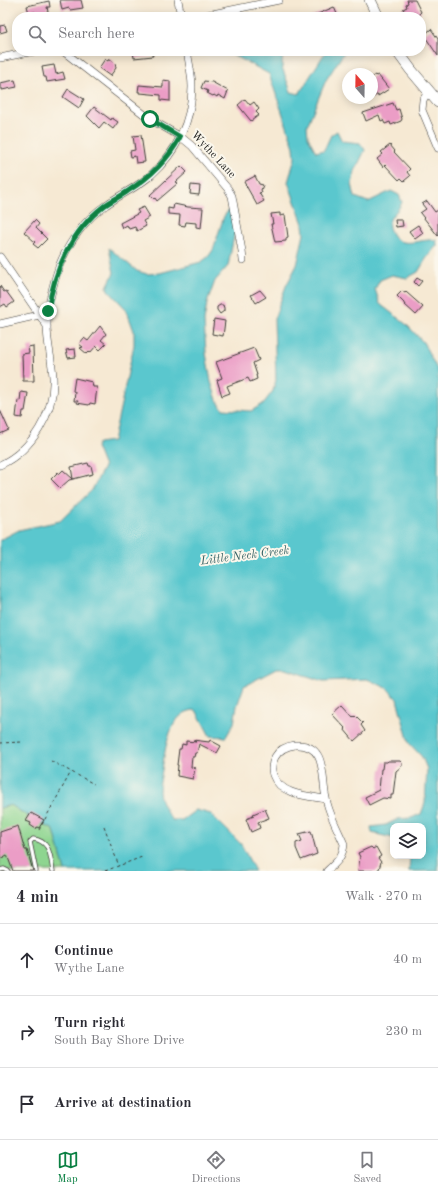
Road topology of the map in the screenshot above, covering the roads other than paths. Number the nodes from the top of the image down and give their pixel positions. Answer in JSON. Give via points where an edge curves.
{"nodes":[{"id":1,"x":178,"y":0,"type":"edge"},
{"id":2,"x":279,"y":0,"type":"edge"},
{"id":3,"x":370,"y":0,"type":"edge"},
{"id":4,"x":180,"y":12,"type":"edge"},
{"id":5,"x":222,"y":12,"type":"edge"},
{"id":6,"x":376,"y":12,"type":"edge"},
{"id":7,"x":12,"y":56,"type":"edge"},
{"id":8,"x":69,"y":56,"type":"edge"},
{"id":9,"x":188,"y":56,"type":"edge"},
{"id":10,"x":402,"y":56,"type":"edge"},
{"id":11,"x":0,"y":58,"type":"edge"},
{"id":12,"x":428,"y":92,"type":"junction"},
{"id":13,"x":438,"y":102,"type":"edge"},
{"id":14,"x":180,"y":137,"type":"junction"},
{"id":15,"x":438,"y":148,"type":"edge"},
{"id":16,"x":0,"y":257,"type":"edge"},
{"id":17,"x":242,"y":260,"type":"dead end"},
{"id":18,"x":40,"y":315,"type":"junction"},
{"id":19,"x":0,"y":324,"type":"edge"},
{"id":20,"x":47,"y":326,"type":"junction"},
{"id":21,"x":0,"y":465,"type":"edge"},
{"id":22,"x":326,"y":799,"type":"junction"},
{"id":23,"x":0,"y":870,"type":"edge"},
{"id":24,"x":8,"y":871,"type":"edge"},
{"id":25,"x":36,"y":871,"type":"edge"},
{"id":26,"x":53,"y":871,"type":"edge"},
{"id":27,"x":327,"y":871,"type":"edge"}],
"edges":[{"from":1,"to":4,"type":"street"},
{"from":2,"to":5,"type":"street"},
{"from":3,"to":6,"type":"street"},
{"from":7,"to":11,"type":"street"},
{"from":8,"to":14,"type":"street","name":"Wythe Lane","via":[[150,119]]},
{"from":9,"to":14,"type":"street","via":[[192,80],[191,102]]},
{"from":10,"to":12,"type":"street"},
{"from":12,"to":13,"type":"street"},
{"from":12,"to":15,"type":"street","via":[[423,100],[422,110]]},
{"from":14,"to":17,"type":"street","name":"Wythe Lane","via":[[202,157],[232,196]]},
{"from":14,"to":20,"type":"street","via":[[174,149],[151,175],[100,209],[76,237],[64,256],[52,291]]},
{"from":16,"to":18,"type":"street"},
{"from":18,"to":19,"type":"street"},
{"from":18,"to":20,"type":"street"},
{"from":20,"to":21,"type":"street","via":[[53,379],[50,404],[29,444]]},
{"from":22,"to":22,"type":"street","via":[[322,765],[313,750],[303,746],[291,746],[281,750],[273,761],[272,771],[280,785],[292,792]]},
{"from":22,"to":27,"type":"street","via":[[344,844],[339,860]]},
{"from":23,"to":24,"type":"lane"},
{"from":25,"to":26,"type":"lane","via":[[30,842],[33,839],[45,843]]}]}
